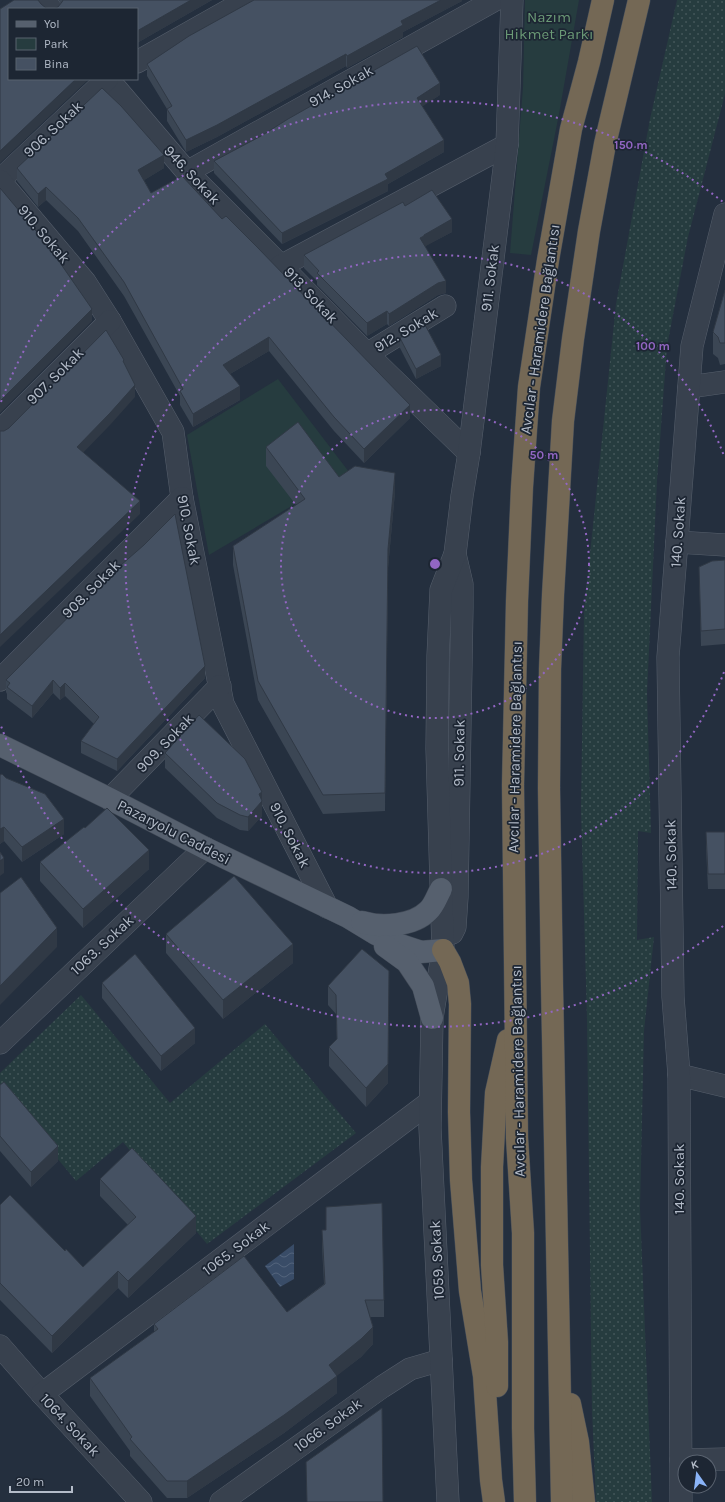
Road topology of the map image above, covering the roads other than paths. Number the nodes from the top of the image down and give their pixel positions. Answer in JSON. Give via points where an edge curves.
{"nodes":[{"id":1,"x":247,"y":0,"type":"edge"},
{"id":2,"x":495,"y":0,"type":"edge"},
{"id":3,"x":512,"y":0,"type":"edge"},
{"id":4,"x":603,"y":0,"type":"edge"},
{"id":5,"x":639,"y":0,"type":"edge"},
{"id":6,"x":138,"y":61,"type":"edge"},
{"id":7,"x":106,"y":80,"type":"edge"},
{"id":8,"x":108,"y":80,"type":"edge"},
{"id":9,"x":507,"y":145,"type":"junction"},
{"id":10,"x":187,"y":172,"type":"junction"},
{"id":11,"x":0,"y":181,"type":"edge"},
{"id":12,"x":725,"y":214,"type":"edge"},
{"id":13,"x":281,"y":266,"type":"junction"},
{"id":14,"x":445,"y":306,"type":"dead end"},
{"id":15,"x":110,"y":321,"type":"junction"},
{"id":16,"x":367,"y":354,"type":"junction"},
{"id":17,"x":725,"y":382,"type":"edge"},
{"id":18,"x":689,"y":387,"type":"junction"},
{"id":19,"x":0,"y":431,"type":"edge"},
{"id":20,"x":469,"y":452,"type":"junction"},
{"id":21,"x":182,"y":498,"type":"junction"},
{"id":22,"x":677,"y":542,"type":"junction"},
{"id":23,"x":725,"y":545,"type":"edge"},
{"id":24,"x":455,"y":554,"type":"junction"},
{"id":25,"x":0,"y":680,"type":"edge"},
{"id":26,"x":220,"y":686,"type":"junction"},
{"id":27,"x":0,"y":745,"type":"edge"},
{"id":28,"x":110,"y":799,"type":"junction"},
{"id":29,"x":205,"y":848,"type":"junction"},
{"id":30,"x":441,"y":889,"type":"junction"},
{"id":31,"x":327,"y":907,"type":"junction"},
{"id":32,"x":348,"y":917,"type":"junction"},
{"id":33,"x":442,"y":950,"type":"junction"},
{"id":34,"x":516,"y":1016,"type":"junction"},
{"id":35,"x":432,"y":1018,"type":"junction"},
{"id":36,"x":0,"y":1043,"type":"edge"},
{"id":37,"x":679,"y":1074,"type":"junction"},
{"id":38,"x":725,"y":1086,"type":"edge"},
{"id":39,"x":430,"y":1102,"type":"junction"},
{"id":40,"x":0,"y":1346,"type":"edge"},
{"id":41,"x":441,"y":1360,"type":"junction"},
{"id":42,"x":560,"y":1377,"type":"junction"},
{"id":43,"x":42,"y":1394,"type":"junction"},
{"id":44,"x":681,"y":1454,"type":"edge"},
{"id":45,"x":141,"y":1502,"type":"edge"},
{"id":46,"x":222,"y":1502,"type":"edge"},
{"id":47,"x":448,"y":1502,"type":"edge"},
{"id":48,"x":495,"y":1502,"type":"edge"},
{"id":49,"x":525,"y":1502,"type":"edge"},
{"id":50,"x":562,"y":1502,"type":"edge"},
{"id":51,"x":584,"y":1502,"type":"edge"}],
"edges":[{"from":1,"to":6,"type":"street"},
{"from":2,"to":10,"type":"street","name":"914. Sokak"},
{"from":3,"to":9,"type":"street","name":"911. Sokak"},
{"from":4,"to":34,"type":"highway","name":"Avcılar - Haramidere Bağlantısı","via":[[571,129],[548,260],[530,387],[516,617],[513,785]]},
{"from":5,"to":42,"type":"highway","via":[[604,144],[573,339],[563,421],[552,595],[549,788]]},
{"from":7,"to":11,"type":"street","name":"906. Sokak"},
{"from":8,"to":10,"type":"street","name":"946. Sokak"},
{"from":9,"to":13,"type":"street","name":"913. Sokak"},
{"from":9,"to":20,"type":"street","name":"911. Sokak"},
{"from":10,"to":13,"type":"street","name":"946. Sokak"},
{"from":11,"to":15,"type":"street","name":"910. Sokak","via":[[84,282]]},
{"from":12,"to":18,"type":"street","name":"140. Sokak","via":[[692,346]]},
{"from":13,"to":16,"type":"street","name":"913. Sokak"},
{"from":14,"to":16,"type":"street","name":"912. Sokak"},
{"from":15,"to":19,"type":"street","name":"907. Sokak"},
{"from":15,"to":21,"type":"street","name":"910. Sokak","via":[[173,432]]},
{"from":16,"to":20,"type":"street","name":"913. Sokak"},
{"from":17,"to":18,"type":"street"},
{"from":18,"to":22,"type":"street","name":"140. Sokak"},
{"from":20,"to":24,"type":"street","name":"911. Sokak"},
{"from":21,"to":25,"type":"street","name":"908. Sokak"},
{"from":21,"to":26,"type":"street","name":"910. Sokak"},
{"from":22,"to":23,"type":"street"},
{"from":22,"to":37,"type":"street","name":"140. Sokak","via":[[668,657],[673,997]]},
{"from":24,"to":30,"type":"street","name":"911. Sokak","via":[[441,590],[437,749]]},
{"from":24,"to":33,"type":"street","name":"911. Sokak","via":[[462,584],[457,908],[455,927]]},
{"from":26,"to":28,"type":"street","name":"909. Sokak"},
{"from":26,"to":31,"type":"street","name":"910. Sokak","via":[[223,704]]},
{"from":27,"to":28,"type":"main road","name":"Pazaryolu Caddesi"},
{"from":28,"to":29,"type":"main road","name":"Pazaryolu Caddesi"},
{"from":29,"to":31,"type":"main road","name":"Pazaryolu Caddesi"},
{"from":29,"to":36,"type":"street","name":"1063. Sokak"},
{"from":30,"to":32,"type":"main road","via":[[428,911],[412,921],[396,925],[373,925]]},
{"from":30,"to":33,"type":"street","name":"911. Sokak"},
{"from":31,"to":32,"type":"main road","name":"Pazaryolu Caddesi"},
{"from":32,"to":33,"type":"main road","via":[[400,945],[421,952]]},
{"from":32,"to":35,"type":"main road","via":[[407,962],[423,986]]},
{"from":33,"to":35,"type":"street","name":"1059. Sokak"},
{"from":33,"to":48,"type":"highway","via":[[458,983],[461,1180],[470,1291],[484,1376],[490,1480]]},
{"from":34,"to":48,"type":"highway","via":[[502,1061],[496,1093],[493,1145],[492,1265],[497,1342],[499,1475]]},
{"from":34,"to":49,"type":"highway","name":"Avcılar - Haramidere Bağlantısı","via":[[517,1138],[523,1233]]},
{"from":35,"to":39,"type":"street","name":"1059. Sokak"},
{"from":37,"to":38,"type":"street"},
{"from":37,"to":44,"type":"street","name":"140. Sokak"},
{"from":39,"to":41,"type":"street","name":"1059. Sokak"},
{"from":39,"to":43,"type":"street","name":"1065. Sokak"},
{"from":40,"to":43,"type":"street","name":"1064. Sokak"},
{"from":41,"to":46,"type":"street","name":"1066. Sokak","via":[[410,1369],[382,1387]]},
{"from":41,"to":47,"type":"street","name":"1059. Sokak"},
{"from":42,"to":50,"type":"highway"},
{"from":42,"to":51,"type":"highway","via":[[572,1409]]},
{"from":43,"to":45,"type":"street","name":"1064. Sokak"}]}
